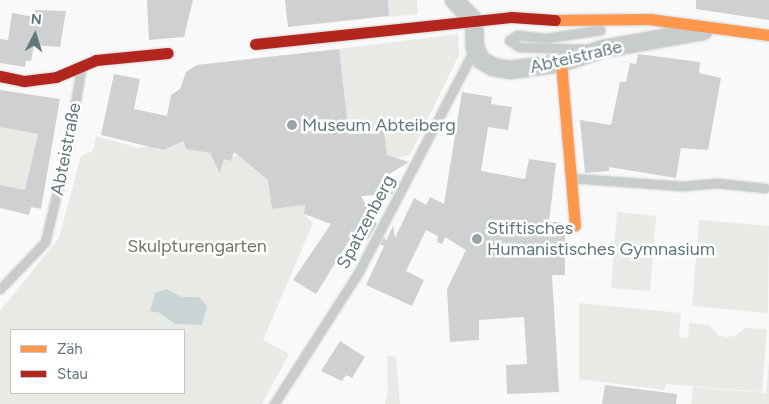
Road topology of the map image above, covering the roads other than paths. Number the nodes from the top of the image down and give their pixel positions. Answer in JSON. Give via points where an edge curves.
{"nodes":[{"id":1,"x":454,"y":0,"type":"edge"},
{"id":2,"x":649,"y":19,"type":"junction"},
{"id":3,"x":474,"y":21,"type":"junction"},
{"id":4,"x":713,"y":29,"type":"junction"},
{"id":5,"x":769,"y":35,"type":"edge"},
{"id":6,"x":255,"y":44,"type":"dead end"},
{"id":7,"x":475,"y":48,"type":"junction"},
{"id":8,"x":603,"y":49,"type":"junction"},
{"id":9,"x":168,"y":53,"type":"dead end"},
{"id":10,"x":561,"y":63,"type":"junction"},
{"id":11,"x":82,"y":66,"type":"junction"},
{"id":12,"x":0,"y":76,"type":"edge"},
{"id":13,"x":572,"y":178,"type":"junction"},
{"id":14,"x":765,"y":188,"type":"dead end"},
{"id":15,"x":575,"y":225,"type":"dead end"},
{"id":16,"x":2,"y":288,"type":"edge"},
{"id":17,"x":274,"y":404,"type":"edge"}],
"edges":[{"from":1,"to":3,"type":"street"},
{"from":2,"to":3,"type":"street","name":"Abteistraße","via":[[566,21],[511,17]]},
{"from":2,"to":4,"type":"street","name":"Abteistraße"},
{"from":2,"to":8,"type":"lane","via":[[581,34],[546,38],[517,36],[509,40],[520,47]]},
{"from":3,"to":6,"type":"street","name":"Abteistraße"},
{"from":3,"to":7,"type":"street"},
{"from":4,"to":5,"type":"street","name":"Abteistraße"},
{"from":4,"to":8,"type":"street","name":"Abteistraße"},
{"from":7,"to":10,"type":"street","name":"Abteistraße","via":[[481,60],[493,68],[510,70]]},
{"from":7,"to":17,"type":"lane","name":"Spatzenberg","via":[[358,273]]},
{"from":8,"to":10,"type":"street","name":"Abteistraße"},
{"from":9,"to":11,"type":"street","name":"Abteistraße","via":[[96,60]]},
{"from":10,"to":13,"type":"street","via":[[563,116]]},
{"from":11,"to":12,"type":"street","name":"Abteistraße","via":[[56,77],[24,81]]},
{"from":11,"to":16,"type":"lane","name":"Abteistraße","via":[[49,232],[45,242]]},
{"from":13,"to":14,"type":"lane"},
{"from":13,"to":15,"type":"street"}]}
